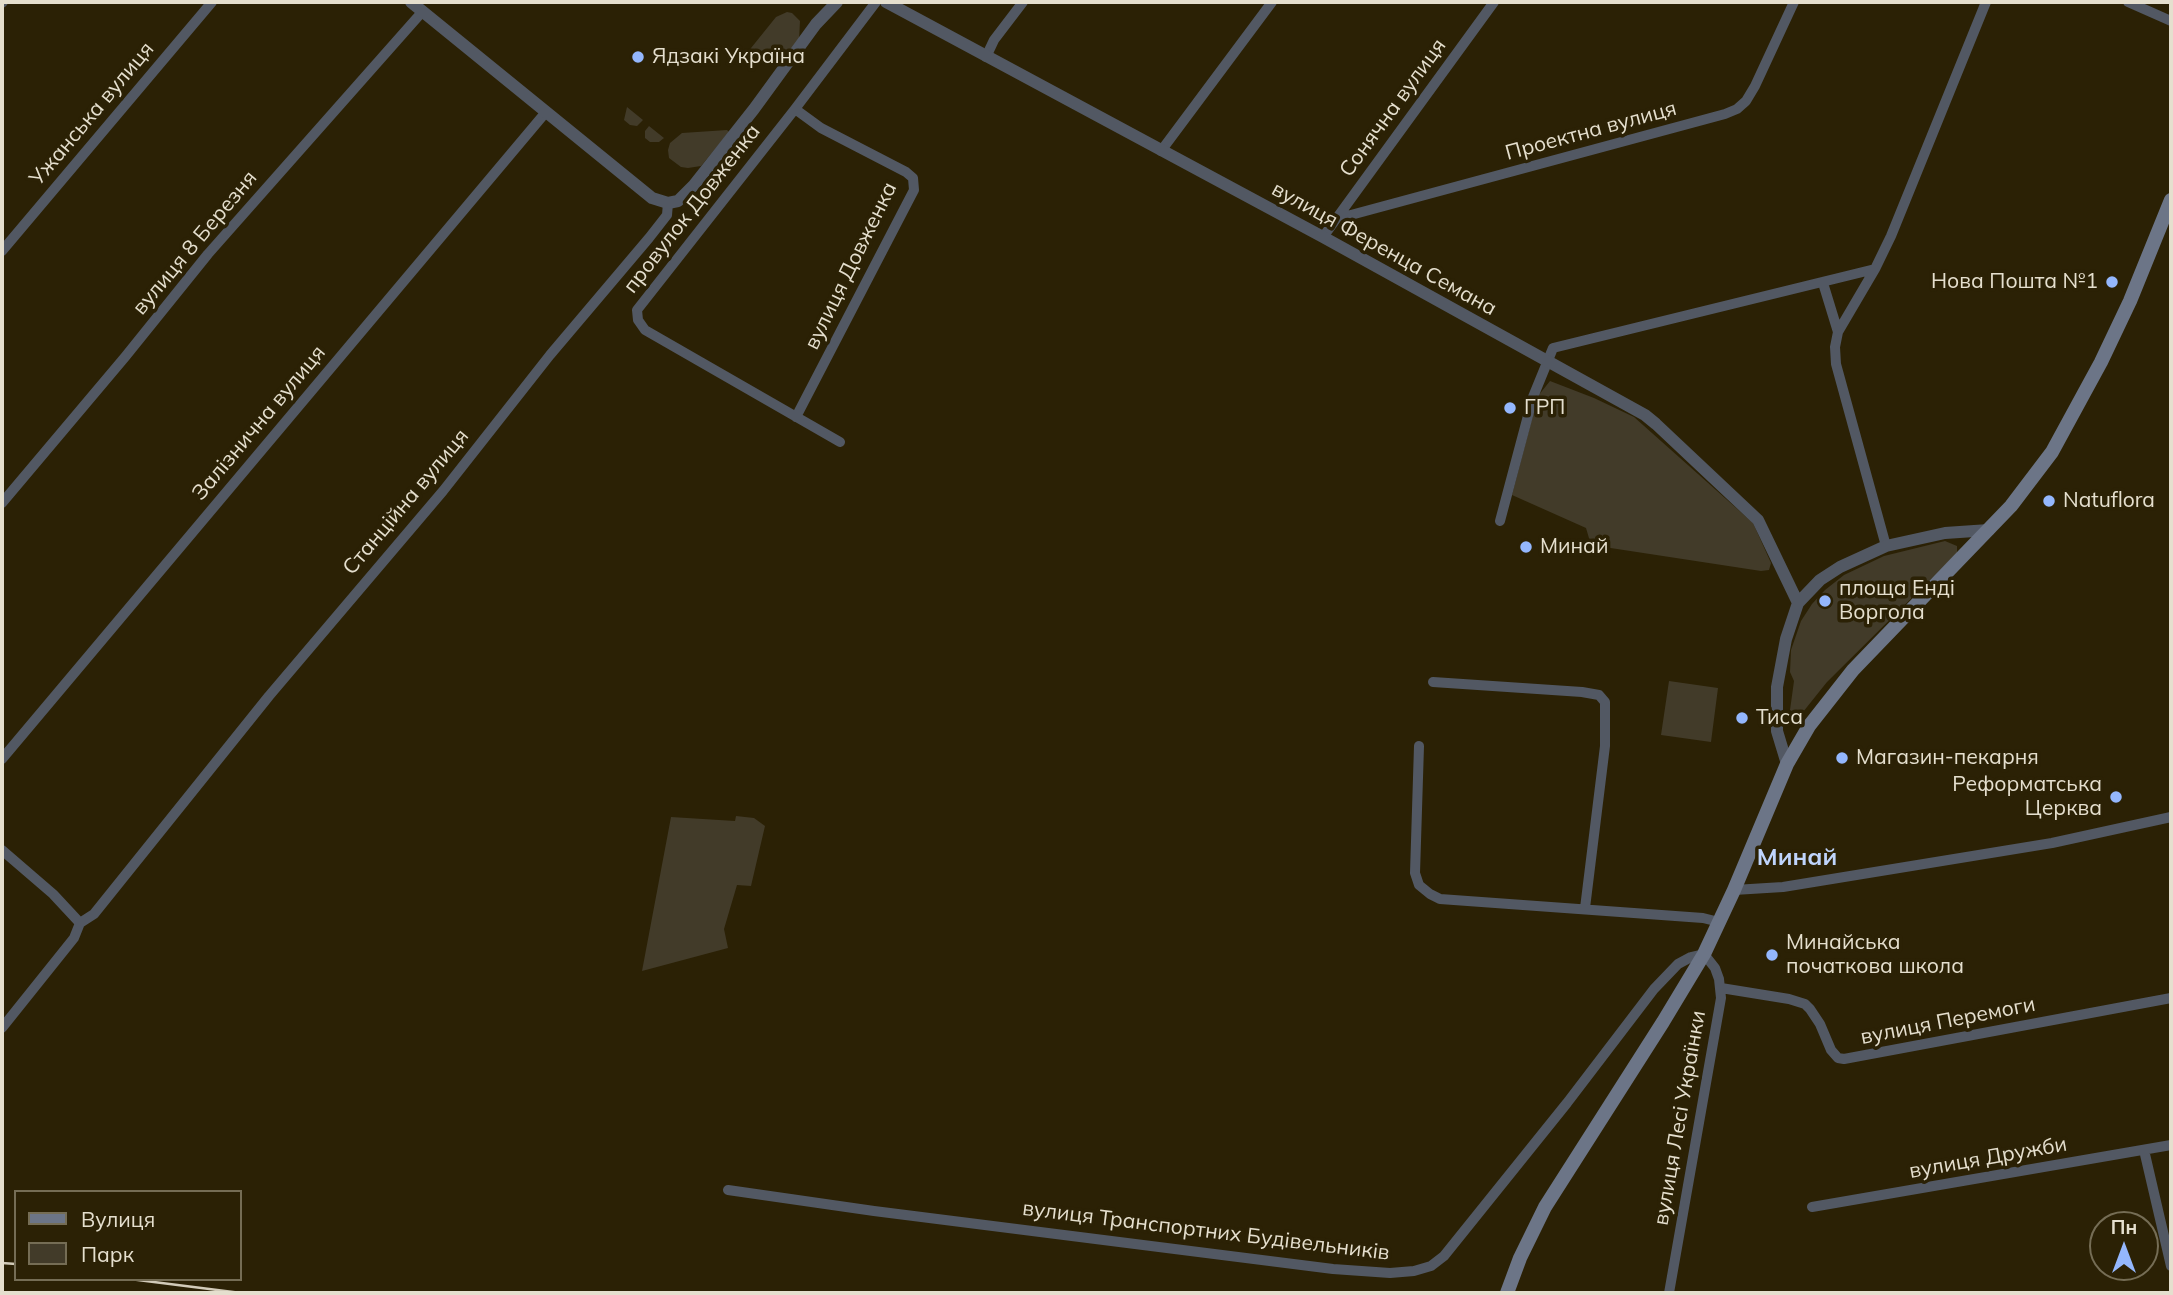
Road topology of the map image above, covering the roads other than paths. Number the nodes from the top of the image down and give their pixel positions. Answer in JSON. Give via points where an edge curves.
{"nodes":[{"id":1,"x":212,"y":2,"type":"edge"},
{"id":2,"x":411,"y":2,"type":"edge"},
{"id":3,"x":837,"y":2,"type":"edge"},
{"id":4,"x":876,"y":2,"type":"edge"},
{"id":5,"x":887,"y":2,"type":"edge"},
{"id":6,"x":1023,"y":2,"type":"edge"},
{"id":7,"x":1272,"y":2,"type":"edge"},
{"id":8,"x":1494,"y":2,"type":"edge"},
{"id":9,"x":1794,"y":2,"type":"edge"},
{"id":10,"x":1986,"y":2,"type":"edge"},
{"id":11,"x":2128,"y":2,"type":"edge"},
{"id":12,"x":423,"y":11,"type":"junction"},
{"id":13,"x":2171,"y":21,"type":"edge"},
{"id":14,"x":986,"y":57,"type":"junction"},
{"id":15,"x":795,"y":109,"type":"junction"},
{"id":16,"x":546,"y":112,"type":"junction"},
{"id":17,"x":1161,"y":151,"type":"junction"},
{"id":18,"x":2171,"y":200,"type":"edge"},
{"id":19,"x":668,"y":203,"type":"junction"},
{"id":20,"x":1336,"y":219,"type":"junction"},
{"id":21,"x":1323,"y":237,"type":"junction"},
{"id":22,"x":2,"y":251,"type":"edge"},
{"id":23,"x":1875,"y":269,"type":"junction"},
{"id":24,"x":1823,"y":283,"type":"junction"},
{"id":25,"x":1838,"y":332,"type":"junction"},
{"id":26,"x":1547,"y":360,"type":"junction"},
{"id":27,"x":796,"y":417,"type":"junction"},
{"id":28,"x":840,"y":442,"type":"dead end"},
{"id":29,"x":2,"y":503,"type":"edge"},
{"id":30,"x":1500,"y":521,"type":"dead end"},
{"id":31,"x":1989,"y":530,"type":"junction"},
{"id":32,"x":1886,"y":546,"type":"junction"},
{"id":33,"x":1798,"y":603,"type":"junction"},
{"id":34,"x":1433,"y":682,"type":"dead end"},
{"id":35,"x":1419,"y":746,"type":"dead end"},
{"id":36,"x":2,"y":758,"type":"edge"},
{"id":37,"x":1787,"y":764,"type":"junction"},
{"id":38,"x":2171,"y":817,"type":"edge"},
{"id":39,"x":2,"y":850,"type":"edge"},
{"id":40,"x":1734,"y":890,"type":"junction"},
{"id":41,"x":1585,"y":908,"type":"junction"},
{"id":42,"x":1719,"y":922,"type":"junction"},
{"id":43,"x":80,"y":923,"type":"junction"},
{"id":44,"x":1704,"y":954,"type":"junction"},
{"id":45,"x":1721,"y":988,"type":"junction"},
{"id":46,"x":2171,"y":998,"type":"edge"},
{"id":47,"x":2,"y":1028,"type":"edge"},
{"id":48,"x":2171,"y":1145,"type":"edge"},
{"id":49,"x":2144,"y":1150,"type":"junction"},
{"id":50,"x":728,"y":1190,"type":"dead end"},
{"id":51,"x":1812,"y":1208,"type":"dead end"},
{"id":52,"x":2171,"y":1266,"type":"edge"},
{"id":53,"x":1507,"y":1293,"type":"edge"},
{"id":54,"x":1669,"y":1293,"type":"edge"}],
"edges":[{"from":1,"to":22,"type":"street","name":"Ужанська вулиця"},
{"from":2,"to":12,"type":"street"},
{"from":3,"to":19,"type":"street","name":"Станційна вулиця","via":[[694,185],[678,201]]},
{"from":4,"to":15,"type":"street","name":"провулок Довженка"},
{"from":5,"to":14,"type":"street","name":"вулиця Ференца Семана"},
{"from":6,"to":14,"type":"street"},
{"from":7,"to":17,"type":"street"},
{"from":8,"to":20,"type":"street","name":"Сонячна вулиця"},
{"from":9,"to":20,"type":"street","name":"Проектна вулиця","via":[[1755,86],[1737,109]]},
{"from":10,"to":23,"type":"street"},
{"from":11,"to":13,"type":"street"},
{"from":12,"to":16,"type":"street"},
{"from":12,"to":29,"type":"street","name":"вулиця 8 Березня","via":[[208,254]]},
{"from":14,"to":17,"type":"street","name":"вулиця Ференца Семана"},
{"from":15,"to":27,"type":"street","name":"вулиця Довженка","via":[[821,128],[906,172],[913,177],[914,190]]},
{"from":15,"to":27,"type":"street","name":"провулок Довженка","via":[[637,310],[645,330]]},
{"from":16,"to":19,"type":"street","via":[[652,198]]},
{"from":16,"to":36,"type":"street","name":"Залізнична вулиця"},
{"from":17,"to":21,"type":"street","name":"вулиця Ференца Семана"},
{"from":18,"to":31,"type":"main road","via":[[2130,301],[2069,422],[2033,480]]},
{"from":19,"to":43,"type":"street","name":"Станційна вулиця","via":[[661,223],[443,491],[269,696],[94,914]]},
{"from":20,"to":21,"type":"street","name":"Сонячна вулиця"},
{"from":21,"to":26,"type":"street","name":"вулиця Ференца Семана"},
{"from":23,"to":24,"type":"street"},
{"from":23,"to":25,"type":"street"},
{"from":24,"to":25,"type":"street"},
{"from":24,"to":26,"type":"street","via":[[1553,348]]},
{"from":25,"to":32,"type":"street","via":[[1836,364]]},
{"from":26,"to":30,"type":"street"},
{"from":26,"to":33,"type":"street","name":"вулиця Ференца Семана","via":[[1657,424],[1750,510]]},
{"from":27,"to":28,"type":"street","name":"провулок Довженка"},
{"from":31,"to":32,"type":"street","via":[[1945,533]]},
{"from":31,"to":37,"type":"main road","via":[[1836,689]]},
{"from":32,"to":33,"type":"street","via":[[1840,567]]},
{"from":33,"to":37,"type":"street","via":[[1777,687],[1777,731]]},
{"from":34,"to":41,"type":"street","via":[[1582,692],[1599,695],[1605,702],[1605,746]]},
{"from":35,"to":41,"type":"street","via":[[1415,873],[1419,885],[1440,899]]},
{"from":37,"to":40,"type":"main road"},
{"from":38,"to":40,"type":"street","via":[[2052,843],[1783,887]]},
{"from":39,"to":43,"type":"street"},
{"from":40,"to":42,"type":"main road"},
{"from":41,"to":42,"type":"street"},
{"from":42,"to":44,"type":"main road"},
{"from":43,"to":47,"type":"street","name":"Станційна вулиця","via":[[74,938]]},
{"from":44,"to":45,"type":"street","name":"вулиця Лесі Українки","via":[[1715,968]]},
{"from":44,"to":50,"type":"street","name":"вулиця Транспортних Будівельників","via":[[1678,964],[1654,989],[1444,1256],[1414,1271],[1334,1269]]},
{"from":44,"to":53,"type":"main road","via":[[1545,1207]]},
{"from":45,"to":46,"type":"street","name":"вулиця Перемоги","via":[[1805,1004],[1831,1049],[1844,1059]]},
{"from":45,"to":54,"type":"street","name":"вулиця Лесі Українки"},
{"from":48,"to":49,"type":"street","name":"вулиця Дружби"},
{"from":49,"to":51,"type":"street","name":"вулиця Дружби"},
{"from":49,"to":52,"type":"street"}]}
